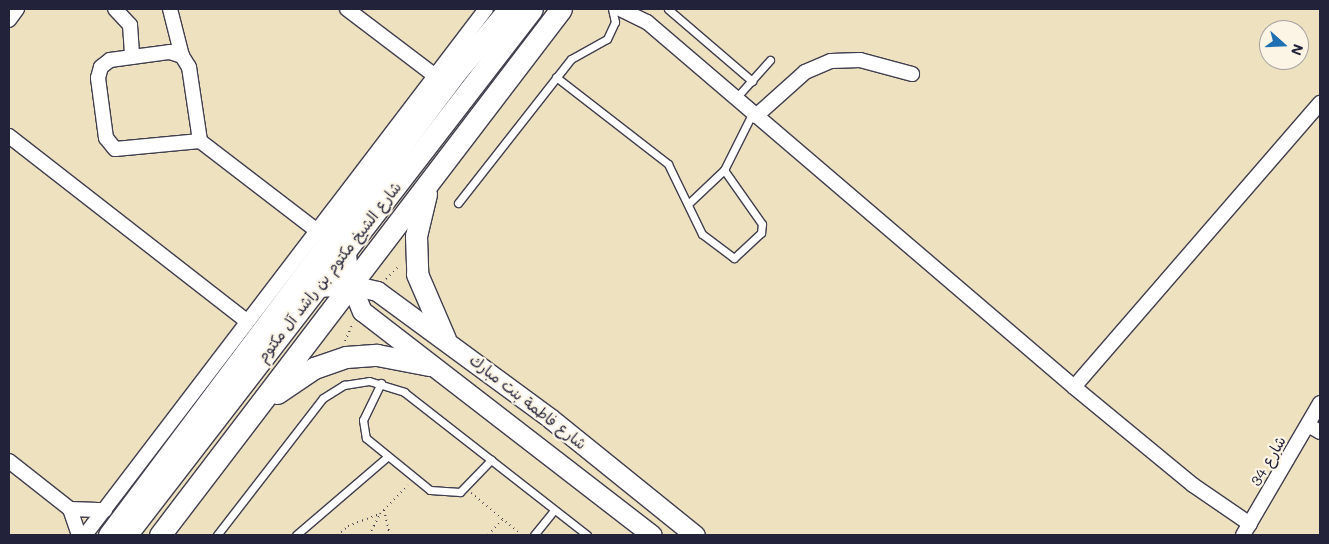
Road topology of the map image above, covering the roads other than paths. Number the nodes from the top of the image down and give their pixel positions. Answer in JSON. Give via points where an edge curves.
{"nodes":[{"id":1,"x":17,"y":9,"type":"edge"},
{"id":2,"x":115,"y":9,"type":"edge"},
{"id":3,"x":170,"y":9,"type":"edge"},
{"id":4,"x":347,"y":9,"type":"edge"},
{"id":5,"x":486,"y":9,"type":"edge"},
{"id":6,"x":509,"y":9,"type":"edge"},
{"id":7,"x":532,"y":9,"type":"edge"},
{"id":8,"x":574,"y":9,"type":"edge"},
{"id":9,"x":612,"y":9,"type":"edge"},
{"id":10,"x":620,"y":9,"type":"edge"},
{"id":11,"x":641,"y":9,"type":"edge"},
{"id":12,"x":668,"y":9,"type":"edge"},
{"id":13,"x":556,"y":14,"type":"edge"},
{"id":14,"x":9,"y":20,"type":"edge"},
{"id":15,"x":647,"y":22,"type":"junction"},
{"id":16,"x":182,"y":56,"type":"junction"},
{"id":17,"x":132,"y":57,"type":"junction"},
{"id":18,"x":770,"y":60,"type":"dead end"},
{"id":19,"x":912,"y":74,"type":"dead end"},
{"id":20,"x":434,"y":75,"type":"junction"},
{"id":21,"x":556,"y":77,"type":"junction"},
{"id":22,"x":752,"y":81,"type":"junction"},
{"id":23,"x":736,"y":98,"type":"junction"},
{"id":24,"x":1320,"y":103,"type":"edge"},
{"id":25,"x":754,"y":115,"type":"junction"},
{"id":26,"x":9,"y":136,"type":"edge"},
{"id":27,"x":200,"y":141,"type":"junction"},
{"id":28,"x":724,"y":170,"type":"junction"},
{"id":29,"x":429,"y":183,"type":"junction"},
{"id":30,"x":458,"y":203,"type":"dead end"},
{"id":31,"x":688,"y":204,"type":"junction"},
{"id":32,"x":381,"y":206,"type":"junction"},
{"id":33,"x":316,"y":230,"type":"junction"},
{"id":34,"x":386,"y":242,"type":"junction"},
{"id":35,"x":346,"y":251,"type":"junction"},
{"id":36,"x":351,"y":285,"type":"junction"},
{"id":37,"x":318,"y":287,"type":"junction"},
{"id":38,"x":392,"y":302,"type":"junction"},
{"id":39,"x":245,"y":320,"type":"junction"},
{"id":40,"x":374,"y":322,"type":"junction"},
{"id":41,"x":289,"y":324,"type":"junction"},
{"id":42,"x":315,"y":334,"type":"junction"},
{"id":43,"x":445,"y":339,"type":"junction"},
{"id":44,"x":429,"y":365,"type":"junction"},
{"id":45,"x":381,"y":382,"type":"junction"},
{"id":46,"x":1074,"y":387,"type":"junction"},
{"id":47,"x":1320,"y":403,"type":"edge"},
{"id":48,"x":260,"y":404,"type":"junction"},
{"id":49,"x":1308,"y":425,"type":"junction"},
{"id":50,"x":1320,"y":432,"type":"edge"},
{"id":51,"x":387,"y":457,"type":"junction"},
{"id":52,"x":491,"y":460,"type":"junction"},
{"id":53,"x":9,"y":461,"type":"edge"},
{"id":54,"x":70,"y":509,"type":"junction"},
{"id":55,"x":105,"y":510,"type":"junction"},
{"id":56,"x":554,"y":510,"type":"junction"},
{"id":57,"x":1246,"y":531,"type":"edge"},
{"id":58,"x":79,"y":535,"type":"edge"},
{"id":59,"x":85,"y":535,"type":"edge"},
{"id":60,"x":109,"y":535,"type":"edge"},
{"id":61,"x":126,"y":535,"type":"edge"},
{"id":62,"x":160,"y":535,"type":"edge"},
{"id":63,"x":217,"y":535,"type":"edge"},
{"id":64,"x":296,"y":535,"type":"edge"},
{"id":65,"x":534,"y":535,"type":"edge"},
{"id":66,"x":587,"y":535,"type":"edge"},
{"id":67,"x":652,"y":535,"type":"edge"},
{"id":68,"x":696,"y":535,"type":"edge"}],
"edges":[{"from":1,"to":14,"type":"street"},
{"from":2,"to":17,"type":"street","via":[[130,25]]},
{"from":3,"to":16,"type":"street"},
{"from":4,"to":20,"type":"street"},
{"from":5,"to":20,"type":"street"},
{"from":6,"to":60,"type":"main road","via":[[444,88]]},
{"from":7,"to":32,"type":"main road","name":"شارع الشيخ مكتوم بن راشد آل مكتوم"},
{"from":8,"to":13,"type":"street"},
{"from":9,"to":21,"type":"lane","via":[[615,22],[607,39],[571,59]]},
{"from":10,"to":15,"type":"street"},
{"from":11,"to":15,"type":"street"},
{"from":12,"to":22,"type":"lane"},
{"from":13,"to":29,"type":"main road","name":"شارع الشيخ مكتوم بن راشد آل مكتوم"},
{"from":15,"to":23,"type":"street"},
{"from":16,"to":17,"type":"street","via":[[170,52]]},
{"from":16,"to":27,"type":"street","via":[[189,67]]},
{"from":17,"to":27,"type":"street","via":[[110,60],[98,72],[109,144],[122,151]]},
{"from":18,"to":22,"type":"lane"},
{"from":19,"to":25,"type":"street","via":[[860,60],[832,61],[799,77]]},
{"from":20,"to":33,"type":"street"},
{"from":21,"to":30,"type":"lane"},
{"from":21,"to":31,"type":"lane","via":[[662,158],[679,179]]},
{"from":22,"to":23,"type":"lane"},
{"from":23,"to":25,"type":"street"},
{"from":24,"to":46,"type":"street"},
{"from":25,"to":28,"type":"lane"},
{"from":25,"to":46,"type":"street"},
{"from":26,"to":39,"type":"street"},
{"from":27,"to":33,"type":"street"},
{"from":28,"to":31,"type":"lane"},
{"from":28,"to":31,"type":"lane","via":[[762,224],[761,233],[742,254],[729,258],[711,243]]},
{"from":29,"to":34,"type":"main road","name":"شارع الشيخ مكتوم بن راشد آل مكتوم"},
{"from":29,"to":43,"type":"main road","via":[[415,258],[422,290]]},
{"from":32,"to":34,"type":"main road","via":[[374,237]]},
{"from":32,"to":35,"type":"main road","name":"شارع الشيخ مكتوم بن راشد آل مكتوم"},
{"from":33,"to":39,"type":"street"},
{"from":34,"to":36,"type":"main road","name":"شارع الشيخ مكتوم بن راشد آل مكتوم"},
{"from":35,"to":36,"type":"street","name":"شارع فاطمة بنت مبارك"},
{"from":35,"to":37,"type":"main road","name":"شارع الشيخ مكتوم بن راشد آل مكتوم"},
{"from":36,"to":37,"type":"street","name":"شارع فاطمة بنت مبارك"},
{"from":36,"to":38,"type":"street","name":"شارع فاطمة بنت مبارك","via":[[368,287]]},
{"from":36,"to":40,"type":"street","name":"شارع فاطمة بنت مبارك","via":[[362,311]]},
{"from":36,"to":42,"type":"main road","name":"شارع الشيخ مكتوم بن راشد آل مكتوم"},
{"from":37,"to":41,"type":"main road","name":"شارع الشيخ مكتوم بن راشد آل مكتوم"},
{"from":38,"to":40,"type":"street","via":[[373,308]]},
{"from":38,"to":43,"type":"street","name":"شارع فاطمة بنت مبارك"},
{"from":39,"to":55,"type":"street"},
{"from":40,"to":44,"type":"street","name":"شارع فاطمة بنت مبارك"},
{"from":41,"to":42,"type":"main road","via":[[305,318],[312,322]]},
{"from":41,"to":61,"type":"main road","name":"شارع الشيخ مكتوم بن راشد آل مكتوم"},
{"from":42,"to":48,"type":"main road","name":"شارع الشيخ مكتوم بن راشد آل مكتوم"},
{"from":43,"to":68,"type":"street","name":"شارع فاطمة بنت مبارك"},
{"from":44,"to":48,"type":"main road","via":[[378,355],[346,357],[314,368]]},
{"from":44,"to":67,"type":"street","name":"شارع فاطمة بنت مبارك"},
{"from":45,"to":51,"type":"lane","via":[[363,426],[370,444]]},
{"from":45,"to":52,"type":"lane","via":[[404,392]]},
{"from":45,"to":63,"type":"lane","via":[[344,385],[323,398]]},
{"from":46,"to":57,"type":"street"},
{"from":47,"to":49,"type":"street","name":"شارع 34"},
{"from":48,"to":62,"type":"main road","name":"شارع الشيخ مكتوم بن راشد آل مكتوم"},
{"from":49,"to":50,"type":"street"},
{"from":49,"to":57,"type":"street","name":"شارع 34"},
{"from":51,"to":52,"type":"lane","via":[[442,494],[465,489]]},
{"from":51,"to":64,"type":"lane"},
{"from":52,"to":56,"type":"lane"},
{"from":53,"to":54,"type":"street"},
{"from":54,"to":55,"type":"street"},
{"from":54,"to":58,"type":"street"},
{"from":55,"to":59,"type":"street"},
{"from":56,"to":65,"type":"lane"},
{"from":56,"to":66,"type":"lane"}]}
